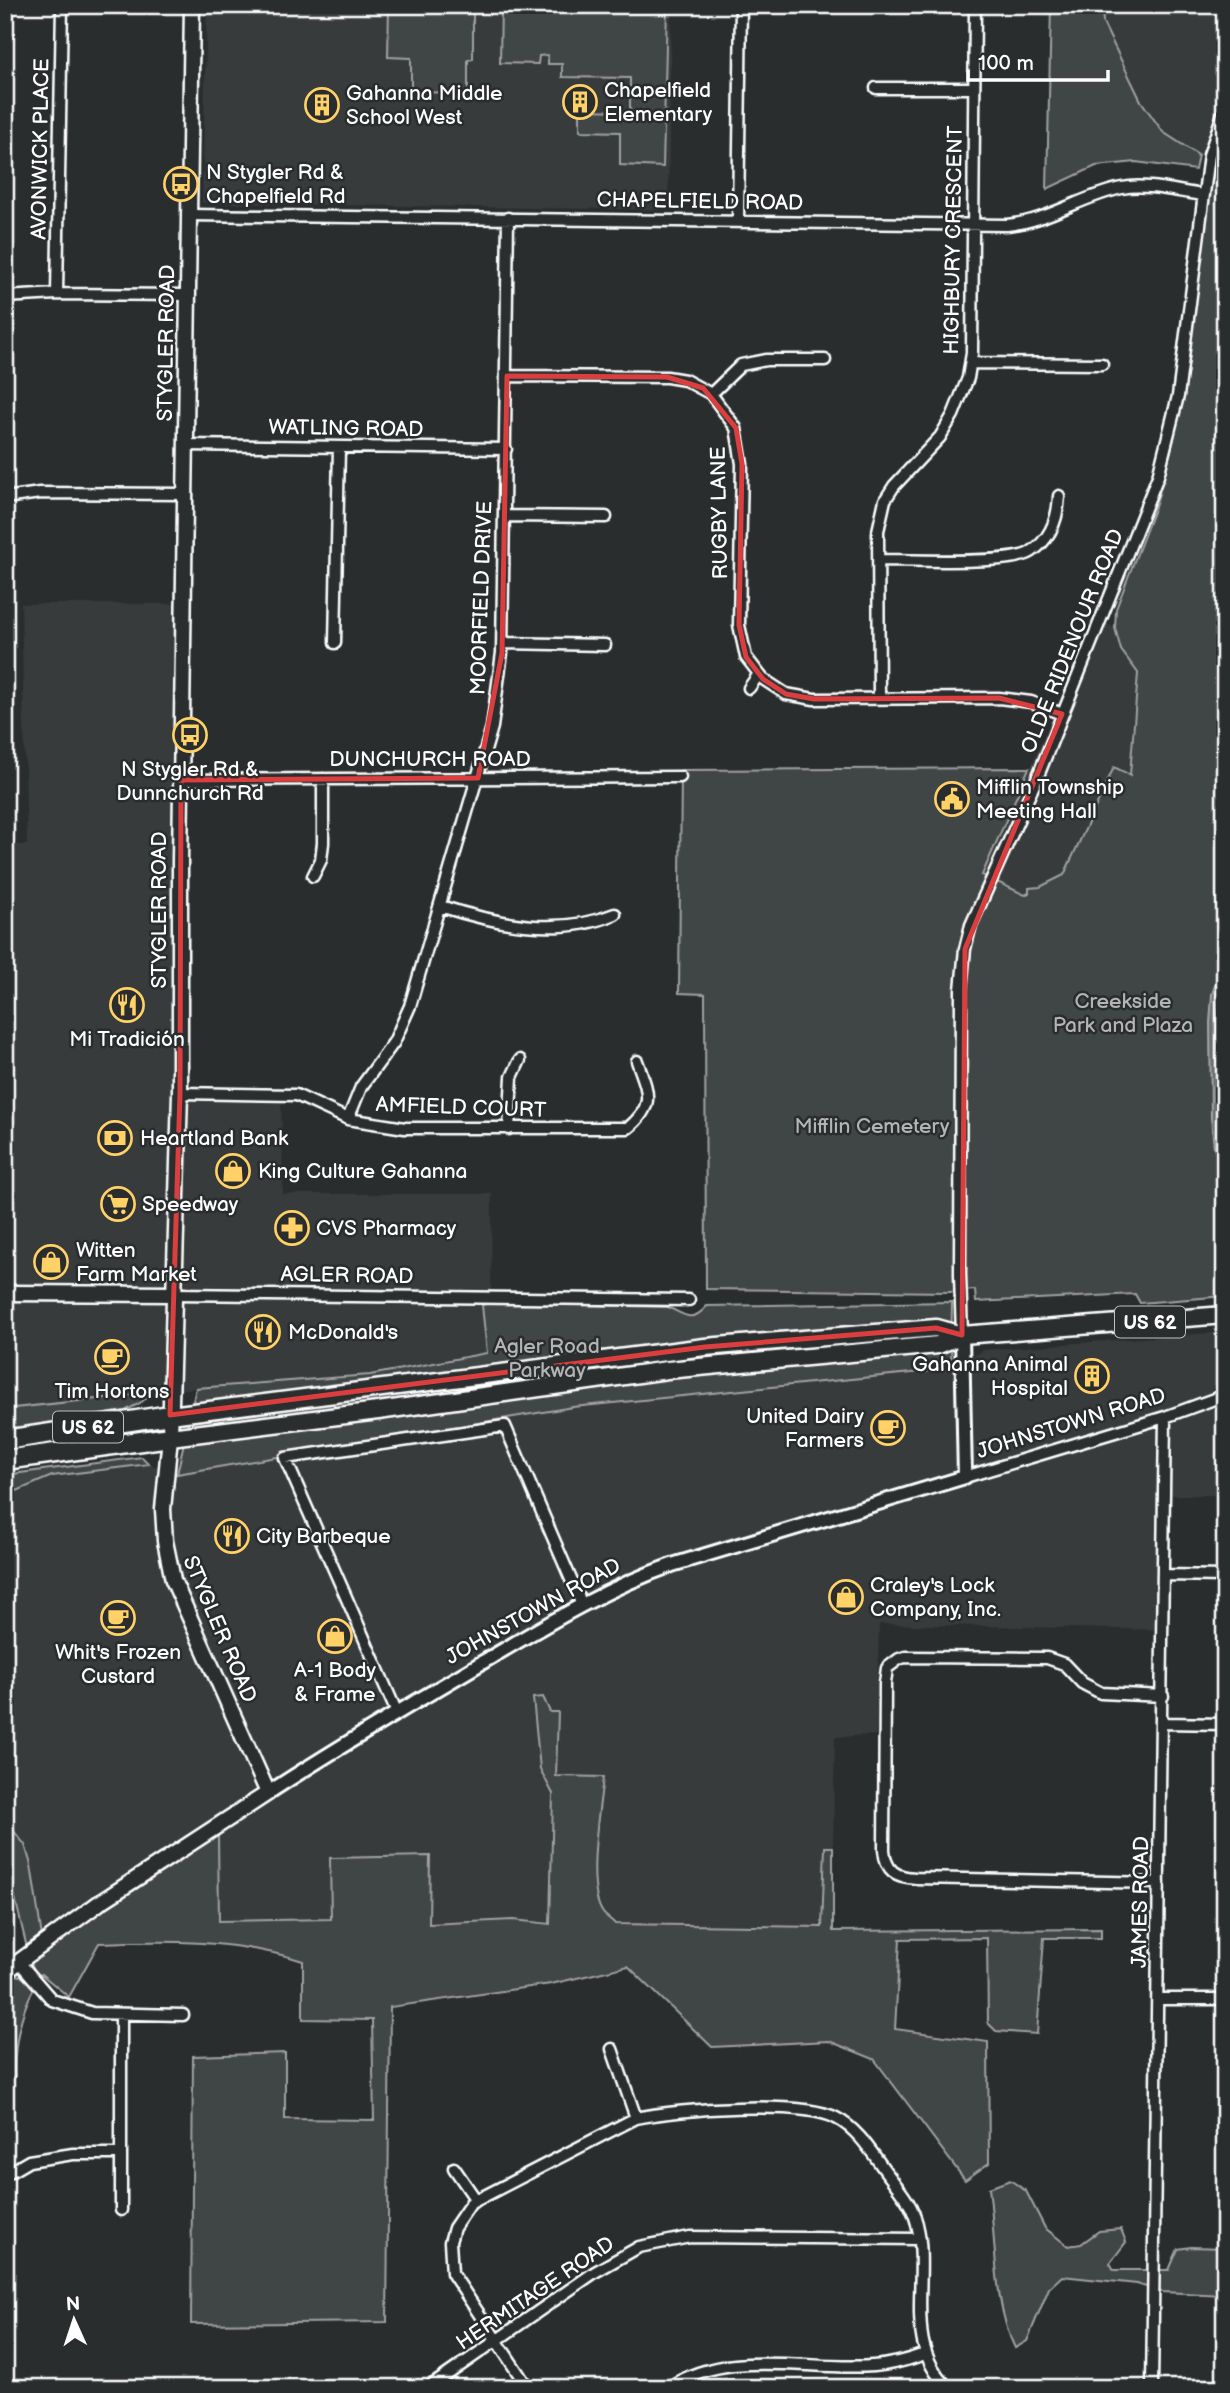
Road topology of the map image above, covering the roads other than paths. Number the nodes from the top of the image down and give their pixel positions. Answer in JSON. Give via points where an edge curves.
{"nodes":[{"id":1,"x":62,"y":5,"type":"edge"},
{"id":2,"x":192,"y":5,"type":"edge"},
{"id":3,"x":741,"y":5,"type":"edge"},
{"id":4,"x":975,"y":5,"type":"edge"},
{"id":5,"x":876,"y":88,"type":"dead end"},
{"id":6,"x":974,"y":88,"type":"junction"},
{"id":7,"x":1225,"y":108,"type":"edge"},
{"id":8,"x":1204,"y":195,"type":"junction"},
{"id":9,"x":189,"y":215,"type":"junction"},
{"id":10,"x":508,"y":218,"type":"junction"},
{"id":11,"x":738,"y":220,"type":"junction"},
{"id":12,"x":973,"y":225,"type":"junction"},
{"id":13,"x":57,"y":294,"type":"junction"},
{"id":14,"x":187,"y":295,"type":"junction"},
{"id":15,"x":5,"y":297,"type":"edge"},
{"id":16,"x":824,"y":360,"type":"dead end"},
{"id":17,"x":971,"y":363,"type":"junction"},
{"id":18,"x":1102,"y":365,"type":"dead end"},
{"id":19,"x":507,"y":376,"type":"junction"},
{"id":20,"x":711,"y":394,"type":"junction"},
{"id":21,"x":185,"y":445,"type":"junction"},
{"id":22,"x":339,"y":447,"type":"junction"},
{"id":23,"x":506,"y":449,"type":"junction"},
{"id":24,"x":184,"y":494,"type":"junction"},
{"id":25,"x":1059,"y":496,"type":"dead end"},
{"id":26,"x":5,"y":498,"type":"edge"},
{"id":27,"x":504,"y":516,"type":"junction"},
{"id":28,"x":606,"y":517,"type":"dead end"},
{"id":29,"x":879,"y":560,"type":"junction"},
{"id":30,"x":335,"y":643,"type":"dead end"},
{"id":31,"x":502,"y":643,"type":"junction"},
{"id":32,"x":605,"y":645,"type":"dead end"},
{"id":33,"x":759,"y":674,"type":"junction"},
{"id":34,"x":749,"y":688,"type":"dead end"},
{"id":35,"x":879,"y":699,"type":"junction"},
{"id":36,"x":1062,"y":714,"type":"junction"},
{"id":37,"x":680,"y":777,"type":"dead end"},
{"id":38,"x":478,"y":778,"type":"junction"},
{"id":39,"x":323,"y":779,"type":"junction"},
{"id":40,"x":181,"y":780,"type":"junction"},
{"id":41,"x":313,"y":876,"type":"dead end"},
{"id":42,"x":440,"y":906,"type":"junction"},
{"id":43,"x":615,"y":914,"type":"dead end"},
{"id":44,"x":520,"y":1060,"type":"dead end"},
{"id":45,"x":637,"y":1061,"type":"dead end"},
{"id":46,"x":180,"y":1093,"type":"junction"},
{"id":47,"x":348,"y":1119,"type":"junction"},
{"id":48,"x":509,"y":1129,"type":"junction"},
{"id":49,"x":5,"y":1293,"type":"edge"},
{"id":50,"x":174,"y":1294,"type":"junction"},
{"id":51,"x":689,"y":1300,"type":"dead end"},
{"id":52,"x":1225,"y":1315,"type":"edge"},
{"id":53,"x":962,"y":1335,"type":"junction"},
{"id":54,"x":1225,"y":1395,"type":"edge"},
{"id":55,"x":170,"y":1415,"type":"junction"},
{"id":56,"x":1165,"y":1417,"type":"junction"},
{"id":57,"x":170,"y":1437,"type":"junction"},
{"id":58,"x":5,"y":1440,"type":"edge"},
{"id":59,"x":5,"y":1460,"type":"edge"},
{"id":60,"x":965,"y":1477,"type":"junction"},
{"id":61,"x":1164,"y":1575,"type":"junction"},
{"id":62,"x":1225,"y":1576,"type":"edge"},
{"id":63,"x":582,"y":1605,"type":"junction"},
{"id":64,"x":1163,"y":1696,"type":"junction"},
{"id":65,"x":397,"y":1713,"type":"junction"},
{"id":66,"x":1162,"y":1723,"type":"junction"},
{"id":67,"x":1225,"y":1724,"type":"edge"},
{"id":68,"x":268,"y":1793,"type":"junction"},
{"id":69,"x":1159,"y":1883,"type":"junction"},
{"id":70,"x":19,"y":1962,"type":"junction"},
{"id":71,"x":5,"y":1972,"type":"edge"},
{"id":72,"x":1158,"y":1999,"type":"junction"},
{"id":73,"x":1225,"y":1999,"type":"edge"},
{"id":74,"x":121,"y":2015,"type":"junction"},
{"id":75,"x":183,"y":2015,"type":"dead end"},
{"id":76,"x":612,"y":2049,"type":"dead end"},
{"id":77,"x":636,"y":2118,"type":"junction"},
{"id":78,"x":120,"y":2154,"type":"junction"},
{"id":79,"x":454,"y":2168,"type":"dead end"},
{"id":80,"x":5,"y":2175,"type":"edge"},
{"id":81,"x":476,"y":2200,"type":"junction"},
{"id":82,"x":121,"y":2210,"type":"dead end"},
{"id":83,"x":920,"y":2239,"type":"junction"},
{"id":84,"x":496,"y":2341,"type":"junction"},
{"id":85,"x":925,"y":2354,"type":"junction"},
{"id":86,"x":428,"y":2388,"type":"edge"},
{"id":87,"x":528,"y":2388,"type":"edge"},
{"id":88,"x":668,"y":2388,"type":"edge"},
{"id":89,"x":948,"y":2388,"type":"edge"},
{"id":90,"x":1152,"y":2388,"type":"edge"}],
"edges":[{"from":1,"to":13,"type":"street","name":"AVONWICK PLACE"},
{"from":2,"to":9,"type":"main road","name":"STYGLER ROAD"},
{"from":3,"to":11,"type":"street"},
{"from":4,"to":6,"type":"street","name":"HIGHBURY CRESCENT"},
{"from":5,"to":6,"type":"street"},
{"from":6,"to":12,"type":"street","name":"HIGHBURY CRESCENT"},
{"from":7,"to":8,"type":"street","name":"OLDE RIDENOUR ROAD","via":[[1209,155]]},
{"from":8,"to":12,"type":"street","name":"CHAPELFIELD ROAD","via":[[1124,188],[1025,224]]},
{"from":8,"to":36,"type":"street","name":"OLDE RIDENOUR ROAD","via":[[1172,427],[1153,489]]},
{"from":9,"to":10,"type":"street","name":"CHAPELFIELD ROAD"},
{"from":9,"to":14,"type":"main road","name":"STYGLER ROAD"},
{"from":10,"to":11,"type":"street","name":"CHAPELFIELD ROAD"},
{"from":10,"to":19,"type":"street","name":"MOORFIELD DRIVE"},
{"from":11,"to":12,"type":"street","name":"CHAPELFIELD ROAD"},
{"from":12,"to":17,"type":"street","name":"HIGHBURY CRESCENT"},
{"from":13,"to":14,"type":"street"},
{"from":13,"to":15,"type":"street"},
{"from":14,"to":21,"type":"main road","name":"STYGLER ROAD"},
{"from":16,"to":20,"type":"street","via":[[741,365]]},
{"from":17,"to":18,"type":"street"},
{"from":17,"to":29,"type":"street","name":"HIGHBURY CRESCENT","via":[[961,398],[943,431],[887,495],[878,531]]},
{"from":19,"to":20,"type":"street","name":"RUGBY LANE","via":[[667,377],[685,380]]},
{"from":19,"to":23,"type":"street","name":"MOORFIELD DRIVE"},
{"from":20,"to":33,"type":"street","name":"RUGBY LANE","via":[[736,428],[741,464],[739,625],[746,657]]},
{"from":21,"to":22,"type":"street","name":"WATLING ROAD"},
{"from":21,"to":24,"type":"main road","name":"STYGLER ROAD"},
{"from":22,"to":23,"type":"street","name":"WATLING ROAD"},
{"from":22,"to":30,"type":"street"},
{"from":23,"to":27,"type":"street","name":"MOORFIELD DRIVE"},
{"from":24,"to":26,"type":"street"},
{"from":24,"to":40,"type":"main road","name":"STYGLER ROAD"},
{"from":25,"to":29,"type":"street","via":[[1051,531],[1029,554]]},
{"from":27,"to":28,"type":"street"},
{"from":27,"to":31,"type":"street","name":"MOORFIELD DRIVE"},
{"from":29,"to":35,"type":"street","name":"HIGHBURY CRESCENT"},
{"from":31,"to":32,"type":"street"},
{"from":31,"to":38,"type":"street","name":"MOORFIELD DRIVE","via":[[492,727]]},
{"from":33,"to":34,"type":"street"},
{"from":33,"to":35,"type":"street","name":"RUGBY LANE","via":[[786,694]]},
{"from":35,"to":36,"type":"street","name":"RUGBY LANE","via":[[999,698],[1031,702]]},
{"from":36,"to":53,"type":"street","name":"OLDE RIDENOUR ROAD","via":[[978,907],[965,948],[961,990]]},
{"from":37,"to":38,"type":"street","name":"DUNCHURCH ROAD"},
{"from":38,"to":39,"type":"street","name":"DUNCHURCH ROAD"},
{"from":38,"to":42,"type":"street","name":"MOORFIELD DRIVE"},
{"from":39,"to":40,"type":"street","name":"DUNCHURCH ROAD"},
{"from":39,"to":41,"type":"street","via":[[323,843]]},
{"from":40,"to":46,"type":"main road","name":"STYGLER ROAD"},
{"from":42,"to":43,"type":"street","via":[[525,926],[581,925]]},
{"from":42,"to":47,"type":"street","name":"MOORFIELD DRIVE","via":[[410,1006]]},
{"from":44,"to":48,"type":"street","via":[[512,1077]]},
{"from":45,"to":48,"type":"street","name":"AMFIELD COURT","via":[[647,1102],[641,1117],[628,1128]]},
{"from":46,"to":47,"type":"street","name":"AMFIELD COURT","via":[[296,1095]]},
{"from":46,"to":50,"type":"main road","name":"STYGLER ROAD"},
{"from":47,"to":48,"type":"street","name":"AMFIELD COURT","via":[[405,1128]]},
{"from":49,"to":50,"type":"main road","name":"AGLER ROAD"},
{"from":50,"to":51,"type":"street","name":"AGLER ROAD"},
{"from":50,"to":55,"type":"main road","name":"STYGLER ROAD"},
{"from":52,"to":53,"type":"highway","number":"US 62"},
{"from":53,"to":55,"type":"highway","number":"US 62","via":[[936,1328],[705,1347]]},
{"from":53,"to":57,"type":"highway","number":"US 62","via":[[939,1345],[667,1370]]},
{"from":53,"to":60,"type":"street","name":"OLDE RIDENOUR ROAD"},
{"from":54,"to":56,"type":"street","name":"JOHNSTOWN ROAD"},
{"from":55,"to":57,"type":"main road","name":"STYGLER ROAD"},
{"from":55,"to":58,"type":"highway","number":"US 62"},
{"from":56,"to":60,"type":"street","name":"JOHNSTOWN ROAD"},
{"from":56,"to":61,"type":"street","name":"JAMES ROAD"},
{"from":57,"to":59,"type":"highway","number":"US 62"},
{"from":57,"to":68,"type":"main road","name":"STYGLER ROAD","via":[[163,1509],[173,1580]]},
{"from":60,"to":63,"type":"street","name":"JOHNSTOWN ROAD","via":[[672,1565]]},
{"from":61,"to":62,"type":"street"},
{"from":61,"to":64,"type":"street","name":"JAMES ROAD"},
{"from":63,"to":65,"type":"street","name":"JOHNSTOWN ROAD"},
{"from":63,"to":65,"type":"street","via":[[505,1426],[285,1458]]},
{"from":64,"to":66,"type":"street","name":"JAMES ROAD"},
{"from":64,"to":69,"type":"street","via":[[1101,1693],[1082,1683],[1064,1664],[1039,1658],[905,1657],[887,1668],[885,1683],[884,1850],[895,1874]]},
{"from":65,"to":68,"type":"street","name":"JOHNSTOWN ROAD"},
{"from":66,"to":67,"type":"street"},
{"from":66,"to":69,"type":"street","name":"JAMES ROAD"},
{"from":68,"to":70,"type":"main road","name":"JOHNSTOWN ROAD","via":[[99,1903]]},
{"from":69,"to":72,"type":"street","name":"JAMES ROAD"},
{"from":70,"to":71,"type":"main road","name":"JOHNSTOWN ROAD"},
{"from":70,"to":74,"type":"street","via":[[52,2000],[92,2013]]},
{"from":72,"to":73,"type":"street"},
{"from":72,"to":90,"type":"street","name":"JAMES ROAD"},
{"from":74,"to":75,"type":"street"},
{"from":74,"to":78,"type":"street"},
{"from":76,"to":77,"type":"street"},
{"from":77,"to":81,"type":"street"},
{"from":77,"to":83,"type":"street","via":[[700,2109],[820,2112],[847,2125],[861,2139],[912,2206]]},
{"from":78,"to":80,"type":"street","via":[[73,2154],[29,2161]]},
{"from":78,"to":82,"type":"street"},
{"from":79,"to":81,"type":"street"},
{"from":81,"to":84,"type":"street","via":[[454,2228],[449,2253],[455,2280]]},
{"from":83,"to":84,"type":"street","name":"HERMITAGE ROAD","via":[[690,2237],[639,2247]]},
{"from":83,"to":85,"type":"street","via":[[920,2331]]},
{"from":84,"to":86,"type":"street","name":"HERMITAGE ROAD"},
{"from":84,"to":87,"type":"street"},
{"from":85,"to":88,"type":"street","via":[[874,2367],[732,2364],[681,2379]]},
{"from":85,"to":89,"type":"street"}]}
